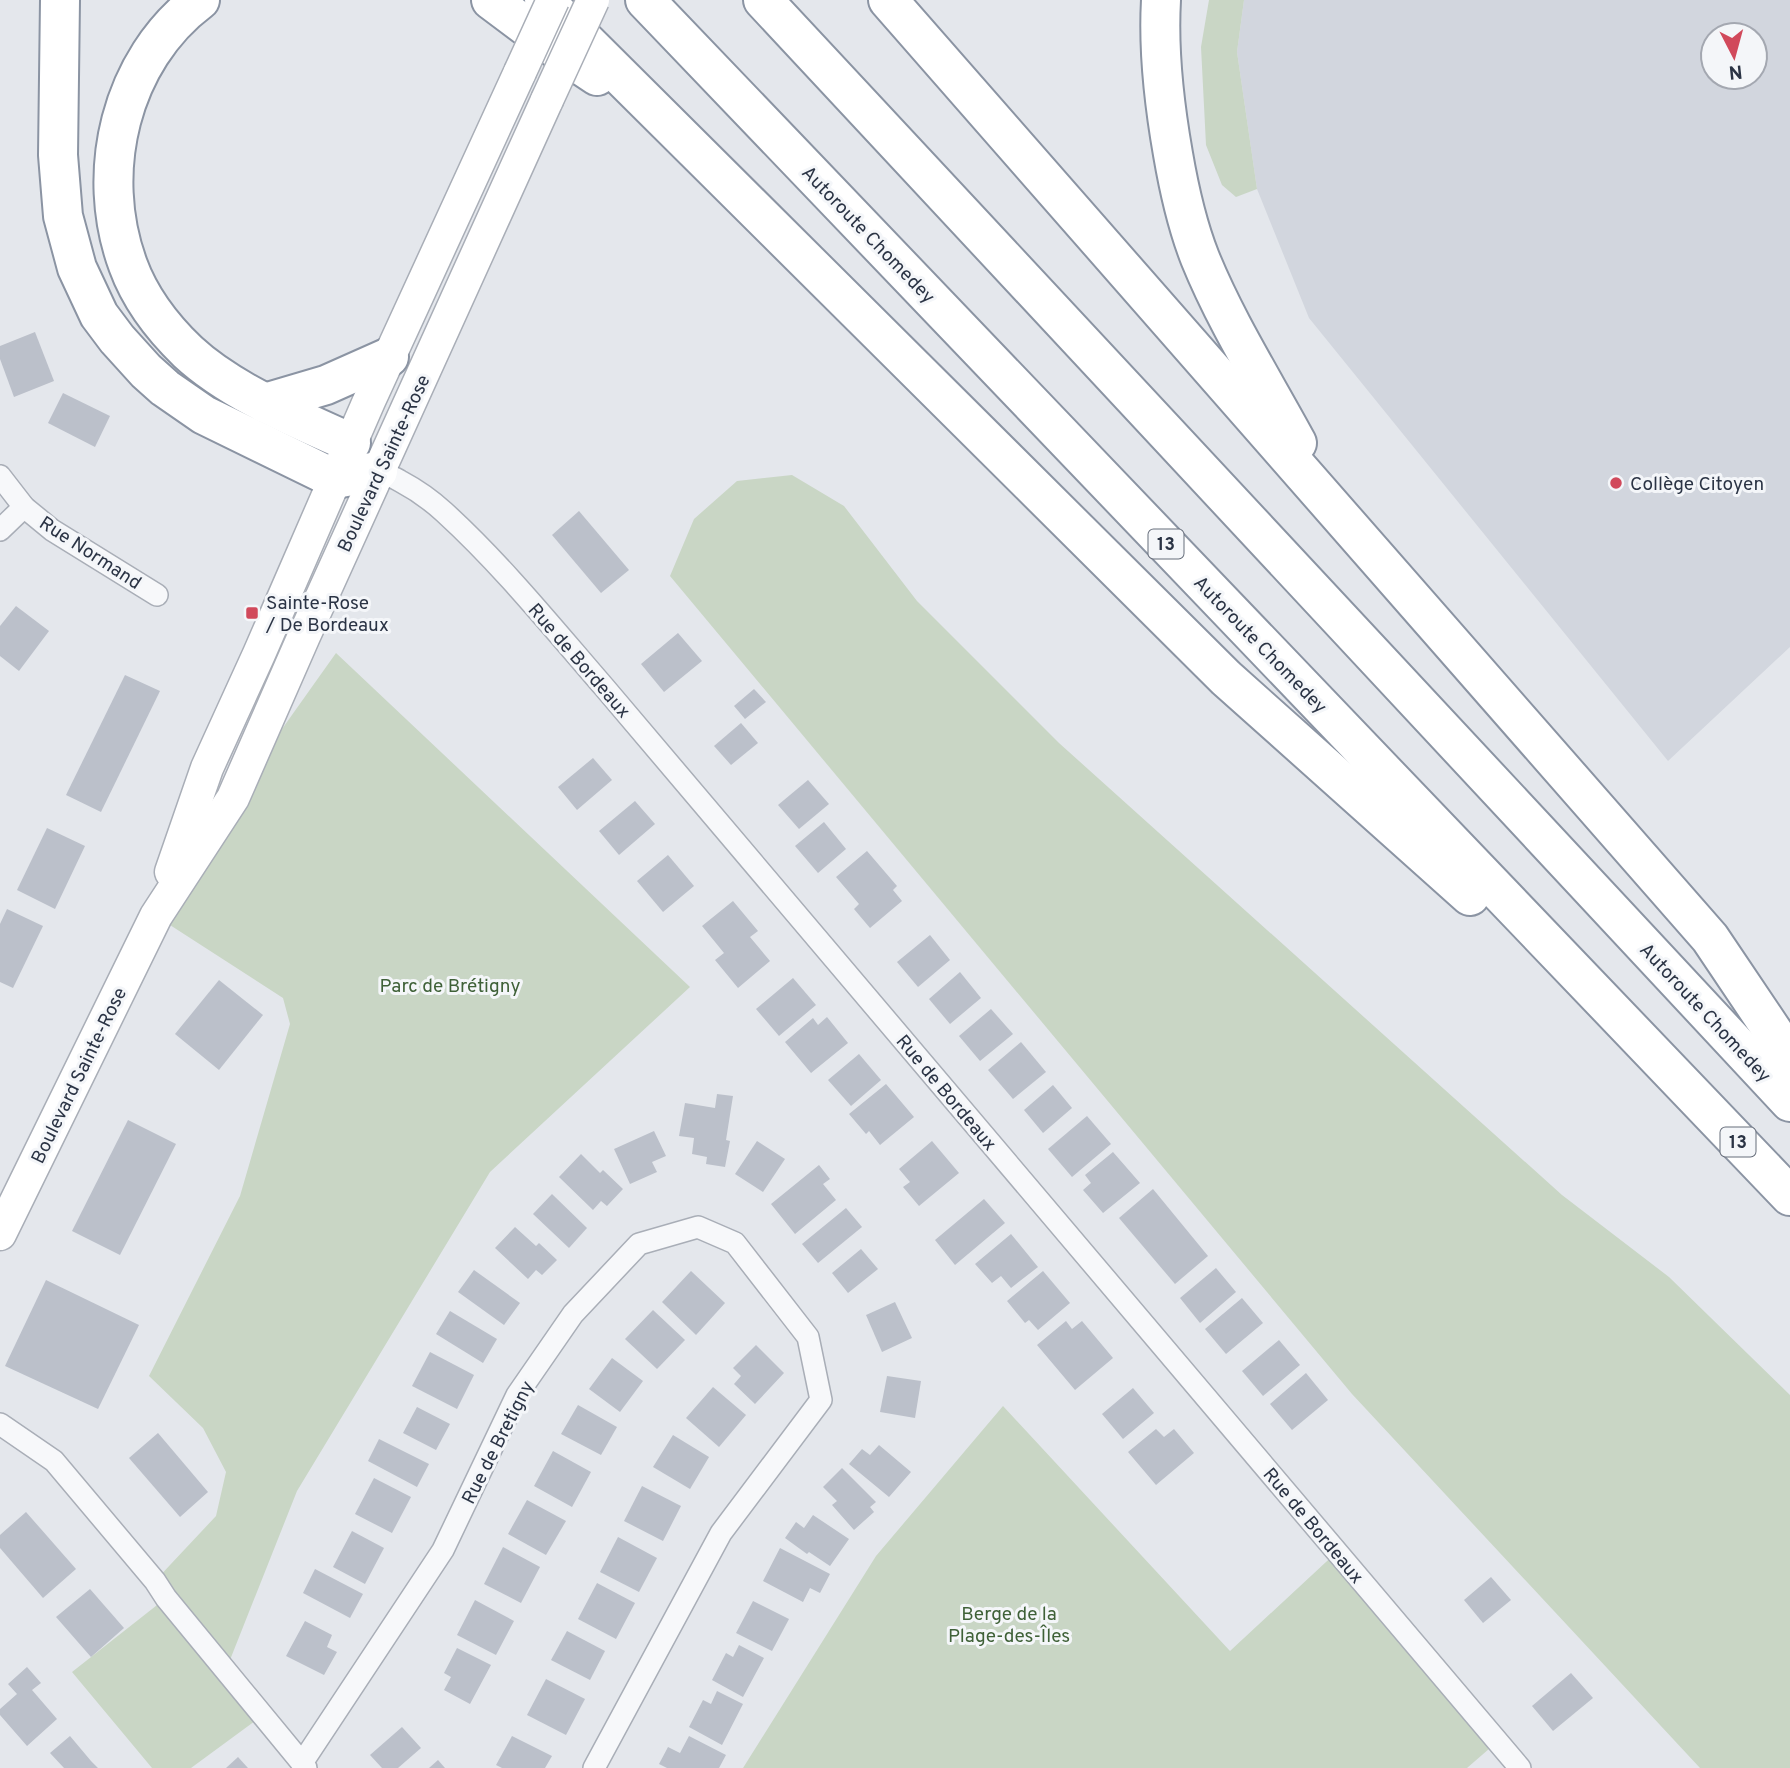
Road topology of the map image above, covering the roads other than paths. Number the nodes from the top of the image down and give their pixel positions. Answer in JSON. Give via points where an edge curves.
{"nodes":[{"id":1,"x":60,"y":0,"type":"edge"},
{"id":2,"x":200,"y":0,"type":"edge"},
{"id":3,"x":491,"y":0,"type":"edge"},
{"id":4,"x":544,"y":0,"type":"edge"},
{"id":5,"x":553,"y":0,"type":"edge"},
{"id":6,"x":593,"y":0,"type":"edge"},
{"id":7,"x":645,"y":0,"type":"edge"},
{"id":8,"x":763,"y":0,"type":"edge"},
{"id":9,"x":888,"y":0,"type":"edge"},
{"id":10,"x":1161,"y":0,"type":"edge"},
{"id":11,"x":671,"y":126,"type":"junction"},
{"id":12,"x":389,"y":357,"type":"junction"},
{"id":13,"x":265,"y":403,"type":"junction"},
{"id":14,"x":351,"y":443,"type":"junction"},
{"id":15,"x":378,"y":471,"type":"junction"},
{"id":16,"x":0,"y":477,"type":"edge"},
{"id":17,"x":335,"y":479,"type":"junction"},
{"id":18,"x":24,"y":507,"type":"junction"},
{"id":19,"x":1334,"y":509,"type":"junction"},
{"id":20,"x":0,"y":530,"type":"edge"},
{"id":21,"x":157,"y":594,"type":"dead end"},
{"id":22,"x":156,"y":916,"type":"junction"},
{"id":23,"x":1790,"y":1056,"type":"edge"},
{"id":24,"x":1686,"y":1088,"type":"junction"},
{"id":25,"x":1790,"y":1101,"type":"edge"},
{"id":26,"x":1790,"y":1196,"type":"edge"},
{"id":27,"x":0,"y":1234,"type":"edge"},
{"id":28,"x":0,"y":1424,"type":"edge"},
{"id":29,"x":304,"y":1765,"type":"edge"},
{"id":30,"x":594,"y":1768,"type":"edge"},
{"id":31,"x":1520,"y":1768,"type":"edge"}],
"edges":[{"from":1,"to":17,"type":"highway","via":[[58,155],[63,216],[76,268],[99,315],[146,371],[181,400]]},
{"from":2,"to":13,"type":"highway","via":[[151,53],[131,91],[114,156],[116,222],[128,267],[160,322],[207,367]]},
{"from":3,"to":11,"type":"highway"},
{"from":4,"to":11,"type":"highway"},
{"from":5,"to":12,"type":"street","name":"Boulevard Sainte-Rose","bridge":true},
{"from":6,"to":15,"type":"street","name":"Boulevard Sainte-Rose","bridge":true},
{"from":7,"to":24,"type":"highway","name":"Autoroute Chomedey","number":"13"},
{"from":8,"to":25,"type":"highway","name":"Autoroute Chomedey"},
{"from":9,"to":19,"type":"highway"},
{"from":10,"to":19,"type":"highway","via":[[1165,107],[1181,197],[1199,256],[1225,313]]},
{"from":11,"to":24,"type":"highway","via":[[1226,678]]},
{"from":12,"to":13,"type":"highway","via":[[326,385]]},
{"from":12,"to":14,"type":"street","name":"Boulevard Sainte-Rose"},
{"from":13,"to":14,"type":"highway"},
{"from":14,"to":15,"type":"street","name":"Rue de Bordeaux"},
{"from":14,"to":17,"type":"street","name":"Boulevard Sainte-Rose"},
{"from":15,"to":17,"type":"highway"},
{"from":15,"to":22,"type":"street","name":"Boulevard Sainte-Rose","via":[[233,798]]},
{"from":15,"to":31,"type":"street","name":"Rue de Bordeaux","via":[[440,509],[544,618]]},
{"from":16,"to":18,"type":"street","name":"Rue Normand"},
{"from":17,"to":22,"type":"street","name":"Boulevard Sainte-Rose","via":[[207,768]]},
{"from":18,"to":20,"type":"street"},
{"from":18,"to":21,"type":"street","name":"Rue Normand","via":[[52,530]]},
{"from":19,"to":23,"type":"highway","via":[[1710,938]]},
{"from":22,"to":27,"type":"street","name":"Boulevard Sainte-Rose"},
{"from":24,"to":26,"type":"highway","name":"Autoroute Chomedey","number":"13"},
{"from":28,"to":29,"type":"street","name":"Rue de Bretigny","via":[[54,1461]]},
{"from":29,"to":30,"type":"street","name":"Rue de Bretigny","via":[[443,1550],[517,1395],[573,1314],[639,1244],[698,1227],[735,1243],[807,1337],[821,1400],[721,1533]]}]}
